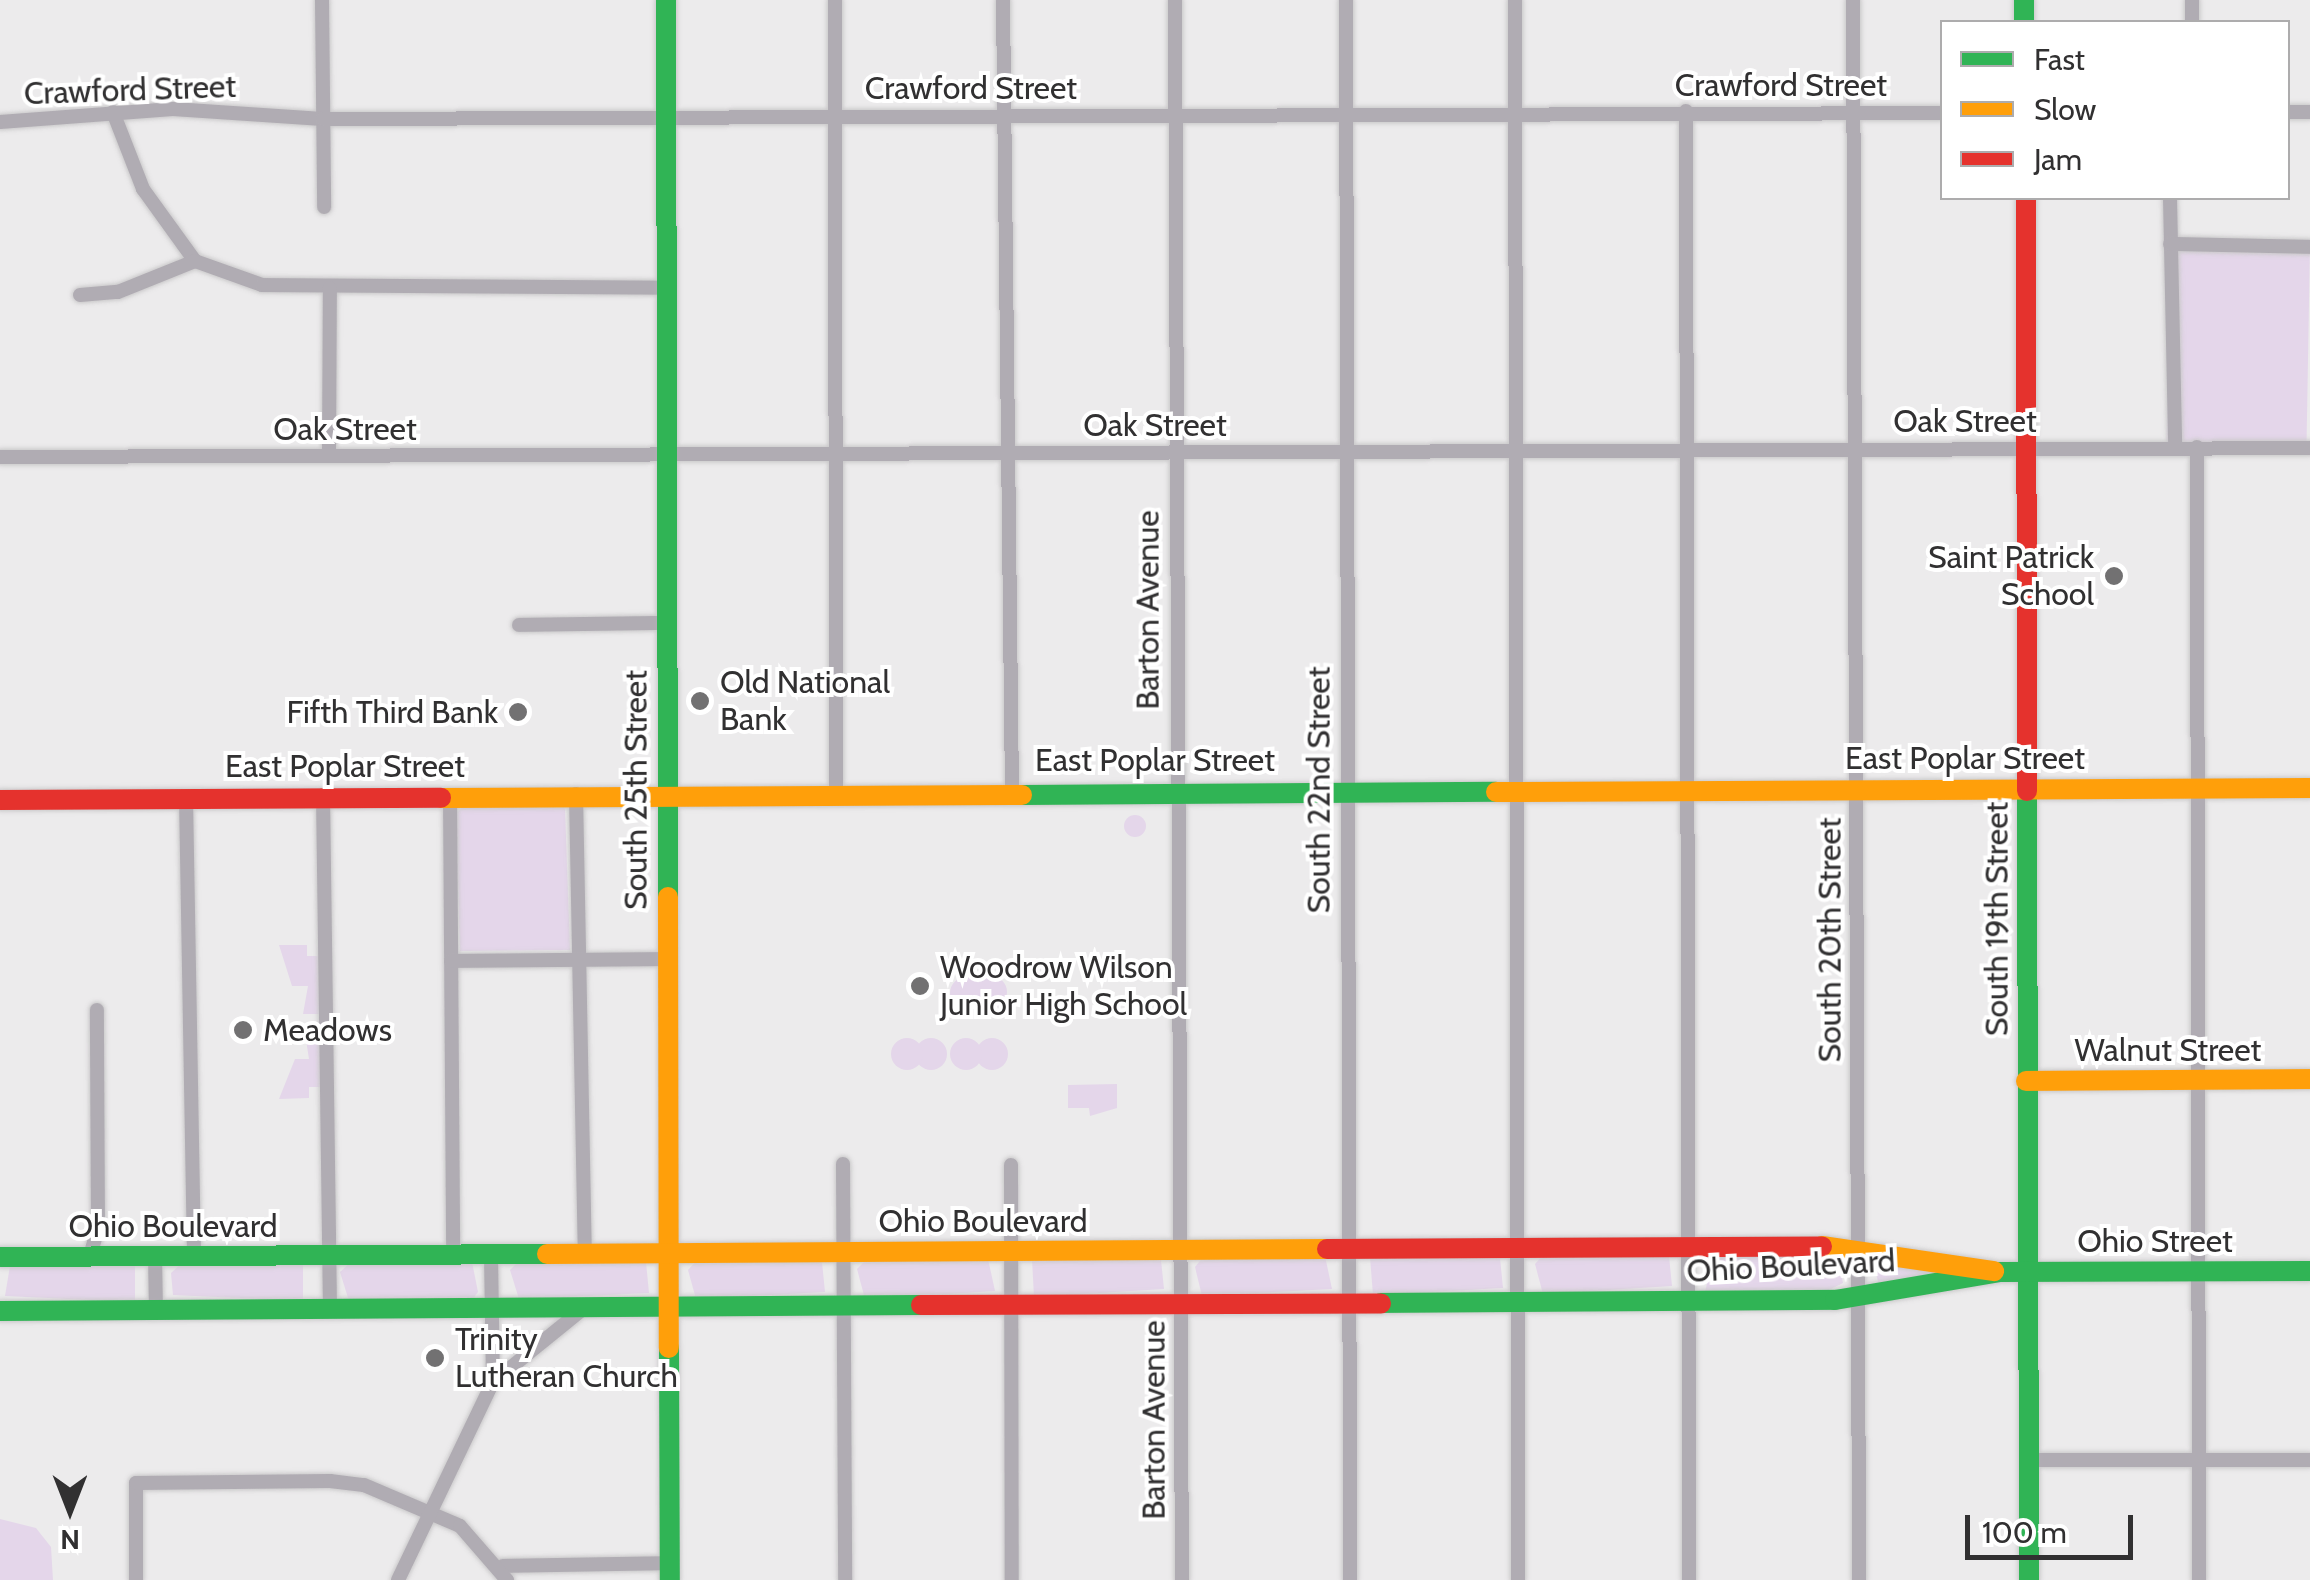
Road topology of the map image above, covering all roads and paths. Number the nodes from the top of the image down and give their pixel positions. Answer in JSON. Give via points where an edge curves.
{"nodes":[{"id":1,"x":322,"y":0,"type":"edge"},
{"id":2,"x":666,"y":0,"type":"edge"},
{"id":3,"x":836,"y":0,"type":"edge"},
{"id":4,"x":1003,"y":0,"type":"edge"},
{"id":5,"x":1174,"y":0,"type":"edge"},
{"id":6,"x":1346,"y":0,"type":"edge"},
{"id":7,"x":1515,"y":0,"type":"edge"},
{"id":8,"x":1853,"y":0,"type":"edge"},
{"id":9,"x":1516,"y":111,"type":"junction"},
{"id":10,"x":1686,"y":111,"type":"junction"},
{"id":11,"x":113,"y":112,"type":"junction"},
{"id":12,"x":1344,"y":112,"type":"junction"},
{"id":13,"x":1174,"y":113,"type":"junction"},
{"id":14,"x":1852,"y":113,"type":"junction"},
{"id":15,"x":1940,"y":114,"type":"edge"},
{"id":16,"x":836,"y":116,"type":"junction"},
{"id":17,"x":1002,"y":116,"type":"junction"},
{"id":18,"x":667,"y":117,"type":"junction"},
{"id":19,"x":323,"y":119,"type":"junction"},
{"id":20,"x":0,"y":122,"type":"edge"},
{"id":21,"x":2026,"y":200,"type":"edge"},
{"id":22,"x":2170,"y":200,"type":"edge"},
{"id":23,"x":324,"y":207,"type":"dead end"},
{"id":24,"x":2170,"y":244,"type":"junction"},
{"id":25,"x":2310,"y":247,"type":"edge"},
{"id":26,"x":195,"y":261,"type":"junction"},
{"id":27,"x":330,"y":288,"type":"junction"},
{"id":28,"x":666,"y":288,"type":"junction"},
{"id":29,"x":80,"y":295,"type":"dead end"},
{"id":30,"x":2175,"y":446,"type":"junction"},
{"id":31,"x":2197,"y":446,"type":"junction"},
{"id":32,"x":2026,"y":448,"type":"junction"},
{"id":33,"x":2310,"y":448,"type":"edge"},
{"id":34,"x":1854,"y":449,"type":"junction"},
{"id":35,"x":1517,"y":450,"type":"junction"},
{"id":36,"x":1686,"y":450,"type":"junction"},
{"id":37,"x":1344,"y":451,"type":"junction"},
{"id":38,"x":834,"y":452,"type":"junction"},
{"id":39,"x":1174,"y":452,"type":"junction"},
{"id":40,"x":664,"y":454,"type":"junction"},
{"id":41,"x":1004,"y":454,"type":"junction"},
{"id":42,"x":329,"y":456,"type":"junction"},
{"id":43,"x":0,"y":457,"type":"edge"},
{"id":44,"x":667,"y":623,"type":"junction"},
{"id":45,"x":518,"y":625,"type":"dead end"},
{"id":46,"x":2028,"y":787,"type":"junction"},
{"id":47,"x":1517,"y":788,"type":"junction"},
{"id":48,"x":1857,"y":788,"type":"junction"},
{"id":49,"x":2198,"y":788,"type":"junction"},
{"id":50,"x":2310,"y":788,"type":"edge"},
{"id":51,"x":1346,"y":789,"type":"junction"},
{"id":52,"x":1687,"y":789,"type":"junction"},
{"id":53,"x":1176,"y":790,"type":"junction"},
{"id":54,"x":1012,"y":791,"type":"junction"},
{"id":55,"x":666,"y":792,"type":"junction"},
{"id":56,"x":836,"y":792,"type":"junction"},
{"id":57,"x":576,"y":794,"type":"junction"},
{"id":58,"x":323,"y":795,"type":"junction"},
{"id":59,"x":450,"y":796,"type":"junction"},
{"id":60,"x":186,"y":797,"type":"junction"},
{"id":61,"x":0,"y":800,"type":"edge"},
{"id":62,"x":666,"y":959,"type":"junction"},
{"id":63,"x":451,"y":960,"type":"junction"},
{"id":64,"x":580,"y":960,"type":"junction"},
{"id":65,"x":97,"y":1010,"type":"dead end"},
{"id":66,"x":2198,"y":1078,"type":"junction"},
{"id":67,"x":2310,"y":1079,"type":"edge"},
{"id":68,"x":2026,"y":1081,"type":"junction"},
{"id":69,"x":843,"y":1164,"type":"dead end"},
{"id":70,"x":1011,"y":1165,"type":"dead end"},
{"id":71,"x":1690,"y":1247,"type":"junction"},
{"id":72,"x":1520,"y":1248,"type":"junction"},
{"id":73,"x":1860,"y":1248,"type":"junction"},
{"id":74,"x":1350,"y":1249,"type":"junction"},
{"id":75,"x":1181,"y":1250,"type":"junction"},
{"id":76,"x":1012,"y":1251,"type":"junction"},
{"id":77,"x":843,"y":1252,"type":"junction"},
{"id":78,"x":491,"y":1254,"type":"junction"},
{"id":79,"x":585,"y":1254,"type":"junction"},
{"id":80,"x":668,"y":1254,"type":"junction"},
{"id":81,"x":154,"y":1255,"type":"junction"},
{"id":82,"x":194,"y":1255,"type":"junction"},
{"id":83,"x":453,"y":1255,"type":"junction"},
{"id":84,"x":90,"y":1256,"type":"junction"},
{"id":85,"x":0,"y":1257,"type":"edge"},
{"id":86,"x":330,"y":1257,"type":"junction"},
{"id":87,"x":2197,"y":1271,"type":"junction"},
{"id":88,"x":2310,"y":1271,"type":"edge"},
{"id":89,"x":2001,"y":1272,"type":"junction"},
{"id":90,"x":2029,"y":1272,"type":"junction"},
{"id":91,"x":1860,"y":1298,"type":"junction"},
{"id":92,"x":1350,"y":1302,"type":"junction"},
{"id":93,"x":1520,"y":1302,"type":"junction"},
{"id":94,"x":1689,"y":1302,"type":"junction"},
{"id":95,"x":1181,"y":1304,"type":"junction"},
{"id":96,"x":1013,"y":1306,"type":"junction"},
{"id":97,"x":844,"y":1307,"type":"junction"},
{"id":98,"x":492,"y":1308,"type":"junction"},
{"id":99,"x":584,"y":1308,"type":"junction"},
{"id":100,"x":669,"y":1308,"type":"junction"},
{"id":101,"x":156,"y":1310,"type":"junction"},
{"id":102,"x":330,"y":1310,"type":"junction"},
{"id":103,"x":0,"y":1311,"type":"edge"},
{"id":104,"x":493,"y":1382,"type":"junction"},
{"id":105,"x":2030,"y":1460,"type":"junction"},
{"id":106,"x":2198,"y":1460,"type":"junction"},
{"id":107,"x":2310,"y":1460,"type":"edge"},
{"id":108,"x":426,"y":1510,"type":"junction"},
{"id":109,"x":670,"y":1571,"type":"edge"},
{"id":110,"x":505,"y":1573,"type":"edge"},
{"id":111,"x":136,"y":1580,"type":"edge"},
{"id":112,"x":398,"y":1580,"type":"edge"},
{"id":113,"x":846,"y":1580,"type":"edge"},
{"id":114,"x":1012,"y":1580,"type":"edge"},
{"id":115,"x":1182,"y":1580,"type":"edge"},
{"id":116,"x":1350,"y":1580,"type":"edge"},
{"id":117,"x":1518,"y":1580,"type":"edge"},
{"id":118,"x":1689,"y":1580,"type":"edge"},
{"id":119,"x":1859,"y":1580,"type":"edge"},
{"id":120,"x":2029,"y":1580,"type":"edge"},
{"id":121,"x":2199,"y":1580,"type":"edge"}],
"edges":[{"from":1,"to":19,"type":"street"},
{"from":2,"to":18,"type":"street","name":"South 25th Street"},
{"from":3,"to":16,"type":"street"},
{"from":4,"to":17,"type":"street"},
{"from":5,"to":13,"type":"street","name":"Barton Avenue"},
{"from":6,"to":12,"type":"street","name":"South 22nd Street"},
{"from":7,"to":9,"type":"street"},
{"from":8,"to":14,"type":"street","name":"South 20th Street"},
{"from":9,"to":10,"type":"street","name":"Crawford Street"},
{"from":9,"to":12,"type":"street","name":"Crawford Street"},
{"from":9,"to":35,"type":"street"},
{"from":10,"to":14,"type":"street","name":"Crawford Street"},
{"from":10,"to":36,"type":"street"},
{"from":11,"to":19,"type":"street","name":"Crawford Street"},
{"from":11,"to":20,"type":"street","name":"Crawford Street"},
{"from":11,"to":26,"type":"street","via":[[143,189]]},
{"from":12,"to":13,"type":"street","name":"Crawford Street"},
{"from":12,"to":37,"type":"street","name":"South 22nd Street"},
{"from":13,"to":17,"type":"street","name":"Crawford Street"},
{"from":13,"to":39,"type":"street","name":"Barton Avenue"},
{"from":14,"to":15,"type":"street","name":"Crawford Street"},
{"from":14,"to":34,"type":"street","name":"South 20th Street"},
{"from":16,"to":17,"type":"street","name":"Crawford Street"},
{"from":16,"to":18,"type":"street","name":"Crawford Street"},
{"from":16,"to":38,"type":"street"},
{"from":17,"to":41,"type":"street"},
{"from":18,"to":19,"type":"street","name":"Crawford Street"},
{"from":18,"to":28,"type":"street","name":"South 25th Street"},
{"from":19,"to":23,"type":"street"},
{"from":21,"to":32,"type":"street","name":"South 19th Street"},
{"from":22,"to":24,"type":"street"},
{"from":24,"to":25,"type":"street"},
{"from":24,"to":30,"type":"street"},
{"from":26,"to":27,"type":"street","via":[[262,285]]},
{"from":26,"to":29,"type":"street","via":[[118,292]]},
{"from":27,"to":28,"type":"street"},
{"from":27,"to":42,"type":"street"},
{"from":28,"to":40,"type":"street","name":"South 25th Street"},
{"from":30,"to":31,"type":"street","name":"Oak Street"},
{"from":30,"to":32,"type":"street","name":"Oak Street"},
{"from":31,"to":33,"type":"street","name":"Oak Street"},
{"from":31,"to":49,"type":"street"},
{"from":32,"to":34,"type":"street","name":"Oak Street"},
{"from":32,"to":46,"type":"street","name":"South 19th Street"},
{"from":34,"to":36,"type":"street","name":"Oak Street"},
{"from":34,"to":48,"type":"street","name":"South 20th Street"},
{"from":35,"to":36,"type":"street","name":"Oak Street"},
{"from":35,"to":37,"type":"street","name":"Oak Street"},
{"from":35,"to":47,"type":"street"},
{"from":36,"to":52,"type":"street"},
{"from":37,"to":39,"type":"street","name":"Oak Street"},
{"from":37,"to":51,"type":"street","name":"South 22nd Street"},
{"from":38,"to":40,"type":"street","name":"Oak Street"},
{"from":38,"to":41,"type":"street","name":"Oak Street"},
{"from":38,"to":56,"type":"street"},
{"from":39,"to":41,"type":"street","name":"Oak Street"},
{"from":39,"to":53,"type":"street","name":"Barton Avenue"},
{"from":40,"to":42,"type":"street","name":"Oak Street"},
{"from":40,"to":44,"type":"street","name":"South 25th Street"},
{"from":41,"to":54,"type":"street"},
{"from":42,"to":43,"type":"street","name":"Oak Street"},
{"from":44,"to":45,"type":"street"},
{"from":44,"to":55,"type":"street","name":"South 25th Street"},
{"from":46,"to":48,"type":"street","name":"East Poplar Street"},
{"from":46,"to":49,"type":"street","name":"East Poplar Street"},
{"from":46,"to":68,"type":"street","name":"South 19th Street"},
{"from":47,"to":51,"type":"street","name":"East Poplar Street"},
{"from":47,"to":52,"type":"street","name":"East Poplar Street"},
{"from":47,"to":72,"type":"street"},
{"from":48,"to":52,"type":"street","name":"East Poplar Street"},
{"from":48,"to":73,"type":"street","name":"South 20th Street"},
{"from":49,"to":50,"type":"street","name":"East Poplar Street"},
{"from":49,"to":66,"type":"street"},
{"from":51,"to":53,"type":"street","name":"East Poplar Street"},
{"from":51,"to":74,"type":"street","name":"South 22nd Street"},
{"from":52,"to":71,"type":"street"},
{"from":53,"to":54,"type":"street","name":"East Poplar Street"},
{"from":53,"to":75,"type":"street","name":"Barton Avenue"},
{"from":54,"to":56,"type":"street","name":"East Poplar Street"},
{"from":55,"to":56,"type":"street","name":"East Poplar Street"},
{"from":55,"to":57,"type":"street","name":"East Poplar Street"},
{"from":55,"to":62,"type":"street","name":"South 25th Street"},
{"from":57,"to":59,"type":"street","name":"East Poplar Street"},
{"from":57,"to":64,"type":"street"},
{"from":58,"to":59,"type":"street","name":"East Poplar Street"},
{"from":58,"to":60,"type":"street","name":"East Poplar Street"},
{"from":58,"to":86,"type":"street"},
{"from":59,"to":63,"type":"street"},
{"from":60,"to":61,"type":"street","name":"East Poplar Street"},
{"from":60,"to":82,"type":"street"},
{"from":62,"to":64,"type":"street"},
{"from":62,"to":80,"type":"street","name":"South 25th Street"},
{"from":63,"to":64,"type":"street"},
{"from":63,"to":83,"type":"street"},
{"from":64,"to":79,"type":"street"},
{"from":65,"to":84,"type":"street","via":[[98,1228]]},
{"from":66,"to":67,"type":"street","name":"Walnut Street"},
{"from":66,"to":68,"type":"street","name":"Walnut Street"},
{"from":66,"to":87,"type":"street"},
{"from":68,"to":90,"type":"street","name":"South 19th Street"},
{"from":69,"to":77,"type":"street"},
{"from":70,"to":76,"type":"street"},
{"from":71,"to":72,"type":"street","name":"Ohio Boulevard"},
{"from":71,"to":73,"type":"street","name":"Ohio Boulevard"},
{"from":71,"to":94,"type":"street"},
{"from":72,"to":74,"type":"street","name":"Ohio Boulevard"},
{"from":72,"to":93,"type":"street"},
{"from":73,"to":89,"type":"street","name":"Ohio Boulevard"},
{"from":73,"to":91,"type":"street","name":"South 20th Street"},
{"from":74,"to":75,"type":"street","name":"Ohio Boulevard"},
{"from":74,"to":92,"type":"street","name":"South 22nd Street"},
{"from":75,"to":76,"type":"street","name":"Ohio Boulevard"},
{"from":75,"to":95,"type":"street","name":"Barton Avenue"},
{"from":76,"to":77,"type":"street","name":"Ohio Boulevard"},
{"from":76,"to":96,"type":"street"},
{"from":77,"to":80,"type":"street","name":"Ohio Boulevard"},
{"from":77,"to":97,"type":"street"},
{"from":78,"to":79,"type":"street","name":"Ohio Boulevard"},
{"from":78,"to":83,"type":"street","name":"Ohio Boulevard"},
{"from":78,"to":98,"type":"street"},
{"from":79,"to":80,"type":"street","name":"Ohio Boulevard"},
{"from":80,"to":100,"type":"street","name":"South 25th Street"},
{"from":81,"to":82,"type":"street","name":"Ohio Boulevard"},
{"from":81,"to":84,"type":"street","name":"Ohio Boulevard"},
{"from":81,"to":101,"type":"street"},
{"from":82,"to":86,"type":"street","name":"Ohio Boulevard"},
{"from":83,"to":86,"type":"street","name":"Ohio Boulevard"},
{"from":84,"to":85,"type":"street","name":"Ohio Boulevard"},
{"from":86,"to":102,"type":"street"},
{"from":87,"to":88,"type":"street","name":"Ohio Street"},
{"from":87,"to":90,"type":"street","name":"Ohio Street"},
{"from":87,"to":106,"type":"street"},
{"from":89,"to":90,"type":"street","name":"Ohio Street"},
{"from":89,"to":91,"type":"street","name":"Ohio Boulevard"},
{"from":90,"to":105,"type":"street","name":"South 19th Street"},
{"from":91,"to":94,"type":"street","name":"Ohio Boulevard"},
{"from":91,"to":119,"type":"street","name":"South 20th Street"},
{"from":92,"to":93,"type":"street","name":"Ohio Boulevard"},
{"from":92,"to":95,"type":"street","name":"Ohio Boulevard"},
{"from":92,"to":116,"type":"street","name":"South 22nd Street"},
{"from":93,"to":94,"type":"street","name":"Ohio Boulevard"},
{"from":93,"to":117,"type":"street"},
{"from":94,"to":118,"type":"street"},
{"from":95,"to":96,"type":"street","name":"Ohio Boulevard"},
{"from":95,"to":115,"type":"street","name":"Barton Avenue"},
{"from":96,"to":97,"type":"street","name":"Ohio Boulevard"},
{"from":96,"to":114,"type":"street"},
{"from":97,"to":100,"type":"street","name":"Ohio Boulevard"},
{"from":97,"to":113,"type":"street"},
{"from":98,"to":99,"type":"street","name":"Ohio Boulevard"},
{"from":98,"to":102,"type":"street","name":"Ohio Boulevard"},
{"from":98,"to":104,"type":"street"},
{"from":99,"to":100,"type":"street","name":"Ohio Boulevard"},
{"from":99,"to":104,"type":"street"},
{"from":100,"to":109,"type":"street","name":"South 25th Street"},
{"from":101,"to":102,"type":"street","name":"Ohio Boulevard"},
{"from":101,"to":103,"type":"street","name":"Ohio Boulevard"},
{"from":104,"to":108,"type":"street"},
{"from":105,"to":106,"type":"street"},
{"from":105,"to":120,"type":"street","name":"South 19th Street"},
{"from":106,"to":107,"type":"street"},
{"from":106,"to":121,"type":"street"},
{"from":108,"to":110,"type":"street"},
{"from":108,"to":111,"type":"street","via":[[330,1481],[136,1483]]},
{"from":108,"to":112,"type":"street"},
{"from":109,"to":110,"type":"street"}]}
